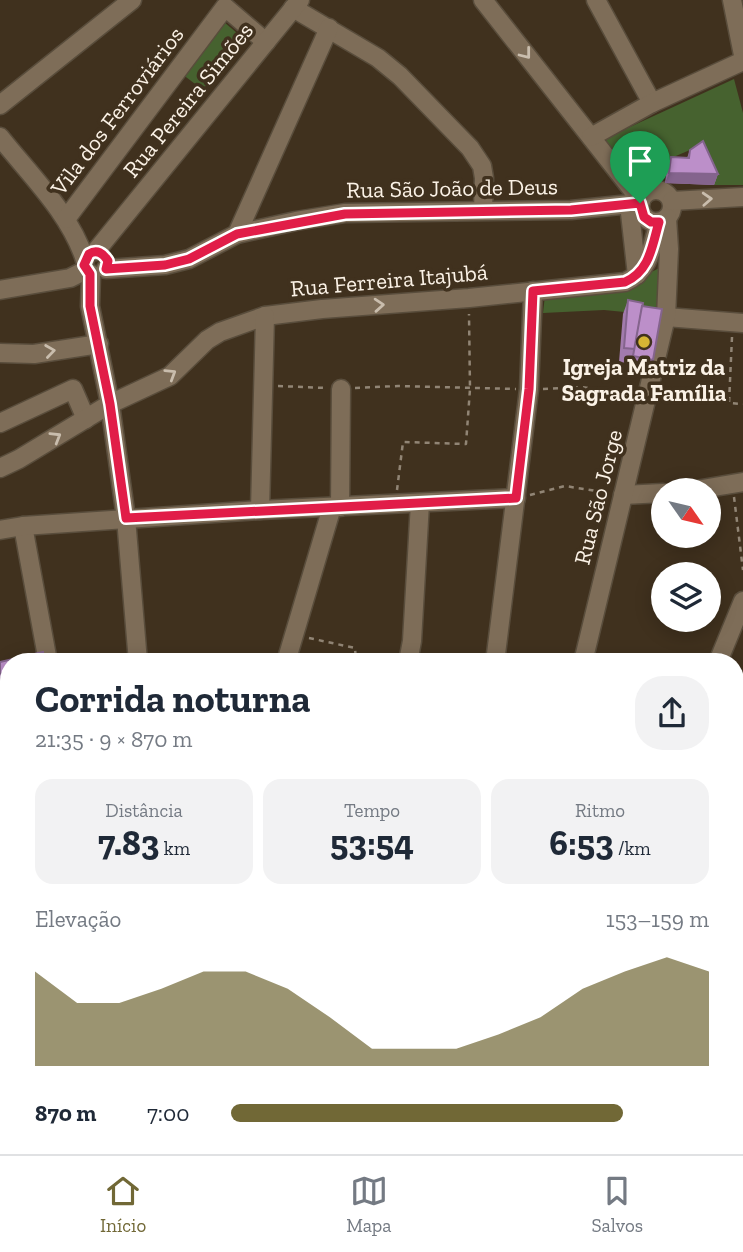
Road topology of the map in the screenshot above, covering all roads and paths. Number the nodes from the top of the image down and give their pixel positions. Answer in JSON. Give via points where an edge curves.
{"nodes":[{"id":1,"x":132,"y":0,"type":"edge"},
{"id":2,"x":483,"y":0,"type":"edge"},
{"id":3,"x":596,"y":0,"type":"edge"},
{"id":4,"x":732,"y":0,"type":"edge"},
{"id":5,"x":222,"y":4,"type":"edge"},
{"id":6,"x":297,"y":4,"type":"edge"},
{"id":7,"x":329,"y":28,"type":"junction"},
{"id":8,"x":267,"y":42,"type":"junction"},
{"id":9,"x":743,"y":55,"type":"edge"},
{"id":10,"x":743,"y":61,"type":"edge"},
{"id":11,"x":652,"y":103,"type":"junction"},
{"id":12,"x":0,"y":105,"type":"edge"},
{"id":13,"x":591,"y":136,"type":"junction"},
{"id":14,"x":0,"y":137,"type":"edge"},
{"id":15,"x":743,"y":197,"type":"edge"},
{"id":16,"x":637,"y":203,"type":"junction"},
{"id":17,"x":483,"y":210,"type":"junction"},
{"id":18,"x":666,"y":214,"type":"junction"},
{"id":19,"x":69,"y":224,"type":"junction"},
{"id":20,"x":237,"y":234,"type":"junction"},
{"id":21,"x":94,"y":262,"type":"junction"},
{"id":22,"x":637,"y":275,"type":"junction"},
{"id":23,"x":0,"y":290,"type":"edge"},
{"id":24,"x":533,"y":291,"type":"junction"},
{"id":25,"x":265,"y":316,"type":"junction"},
{"id":26,"x":666,"y":317,"type":"junction"},
{"id":27,"x":738,"y":323,"type":"edge"},
{"id":28,"x":469,"y":327,"type":"dead end"},
{"id":29,"x":99,"y":344,"type":"junction"},
{"id":30,"x":0,"y":353,"type":"edge"},
{"id":31,"x":263,"y":386,"type":"junction"},
{"id":32,"x":341,"y":389,"type":"junction"},
{"id":33,"x":470,"y":389,"type":"junction"},
{"id":34,"x":529,"y":389,"type":"junction"},
{"id":35,"x":648,"y":399,"type":"junction"},
{"id":36,"x":110,"y":404,"type":"junction"},
{"id":37,"x":743,"y":404,"type":"edge"},
{"id":38,"x":86,"y":419,"type":"junction"},
{"id":39,"x":0,"y":423,"type":"edge"},
{"id":40,"x":0,"y":468,"type":"edge"},
{"id":41,"x":738,"y":482,"type":"edge"},
{"id":42,"x":651,"y":494,"type":"edge"},
{"id":43,"x":623,"y":495,"type":"junction"},
{"id":44,"x":516,"y":498,"type":"junction"},
{"id":45,"x":420,"y":503,"type":"junction"},
{"id":46,"x":395,"y":504,"type":"junction"},
{"id":47,"x":336,"y":507,"type":"junction"},
{"id":48,"x":260,"y":510,"type":"junction"},
{"id":49,"x":126,"y":518,"type":"junction"},
{"id":50,"x":23,"y":526,"type":"junction"},
{"id":51,"x":0,"y":530,"type":"edge"},
{"id":52,"x":743,"y":570,"type":"edge"},
{"id":53,"x":743,"y":601,"type":"edge"},
{"id":54,"x":293,"y":635,"type":"junction"},
{"id":55,"x":46,"y":653,"type":"edge"},
{"id":56,"x":137,"y":653,"type":"edge"},
{"id":57,"x":288,"y":653,"type":"edge"},
{"id":58,"x":355,"y":653,"type":"edge"},
{"id":59,"x":410,"y":653,"type":"edge"},
{"id":60,"x":496,"y":653,"type":"edge"},
{"id":61,"x":585,"y":653,"type":"edge"},
{"id":62,"x":722,"y":653,"type":"edge"}],
"edges":[{"from":1,"to":12,"type":"street"},
{"from":2,"to":13,"type":"street","one_way":true},
{"from":3,"to":11,"type":"street"},
{"from":4,"to":9,"type":"street"},
{"from":5,"to":8,"type":"street","name":"Vila dos Ferroviários"},
{"from":5,"to":19,"type":"street","name":"Vila dos Ferroviários"},
{"from":6,"to":7,"type":"street"},
{"from":6,"to":8,"type":"street","name":"Rua Pereira Simões"},
{"from":7,"to":17,"type":"street","via":[[389,67],[471,148],[482,166]]},
{"from":7,"to":20,"type":"street"},
{"from":8,"to":21,"type":"street","name":"Rua Pereira Simões"},
{"from":10,"to":11,"type":"street"},
{"from":11,"to":13,"type":"street"},
{"from":13,"to":16,"type":"street"},
{"from":14,"to":19,"type":"street"},
{"from":18,"to":15,"type":"street","one_way":true},
{"from":16,"to":17,"type":"street","name":"Rua São João de Deus","via":[[571,210]]},
{"from":16,"to":18,"type":"street","via":[[651,222]]},
{"from":16,"to":18,"type":"street","via":[[652,190],[661,190],[668,194]]},
{"from":16,"to":22,"type":"street"},
{"from":17,"to":20,"type":"street","name":"Rua São João de Deus","via":[[345,214]]},
{"from":18,"to":22,"type":"street"},
{"from":18,"to":26,"type":"street","name":"Rua São Jorge"},
{"from":19,"to":21,"type":"street"},
{"from":20,"to":21,"type":"street","name":"Rua São João de Deus","via":[[189,259],[136,269]]},
{"from":21,"to":23,"type":"street","name":"Rua São João de Deus","via":[[70,278]]},
{"from":21,"to":29,"type":"street","via":[[89,295]]},
{"from":22,"to":24,"type":"street","name":"Rua Ferreira Itajubá","via":[[625,282]]},
{"from":25,"to":24,"type":"street","name":"Rua Ferreira Itajubá","one_way":true},
{"from":24,"to":34,"type":"street"},
{"from":25,"to":31,"type":"street"},
{"from":36,"to":25,"type":"street","name":"Rua Ferreira Itajubá","one_way":true,"via":[[170,376],[220,332]]},
{"from":26,"to":27,"type":"street"},
{"from":26,"to":35,"type":"street","name":"Rua São Jorge"},
{"from":27,"to":37,"type":"path","via":[[729,403]]},
{"from":28,"to":33,"type":"path"},
{"from":30,"to":29,"type":"street","one_way":true,"via":[[34,354]]},
{"from":29,"to":36,"type":"street"},
{"from":31,"to":32,"type":"path"},
{"from":31,"to":48,"type":"street"},
{"from":32,"to":33,"type":"path"},
{"from":32,"to":47,"type":"street"},
{"from":33,"to":34,"type":"path"},
{"from":33,"to":46,"type":"path","via":[[466,444],[402,442]]},
{"from":34,"to":35,"type":"path","via":[[582,387]]},
{"from":34,"to":44,"type":"street"},
{"from":35,"to":43,"type":"street","name":"Rua São Jorge"},
{"from":36,"to":38,"type":"street","name":"Rua Ferreira Itajubá"},
{"from":36,"to":49,"type":"street"},
{"from":38,"to":39,"type":"street","via":[[73,389]]},
{"from":40,"to":38,"type":"street","name":"Rua Ferreira Itajubá","one_way":true},
{"from":41,"to":52,"type":"path"},
{"from":42,"to":43,"type":"street"},
{"from":43,"to":44,"type":"path","via":[[565,486]]},
{"from":43,"to":61,"type":"street","name":"Rua São Jorge"},
{"from":44,"to":45,"type":"street"},
{"from":44,"to":60,"type":"street"},
{"from":45,"to":46,"type":"street"},
{"from":45,"to":59,"type":"street"},
{"from":46,"to":47,"type":"street"},
{"from":47,"to":48,"type":"street"},
{"from":47,"to":54,"type":"street"},
{"from":48,"to":49,"type":"street"},
{"from":49,"to":50,"type":"street"},
{"from":49,"to":56,"type":"street"},
{"from":50,"to":51,"type":"street"},
{"from":50,"to":55,"type":"street"},
{"from":53,"to":62,"type":"street"},
{"from":54,"to":57,"type":"street"},
{"from":54,"to":58,"type":"path","via":[[355,648]]}]}
